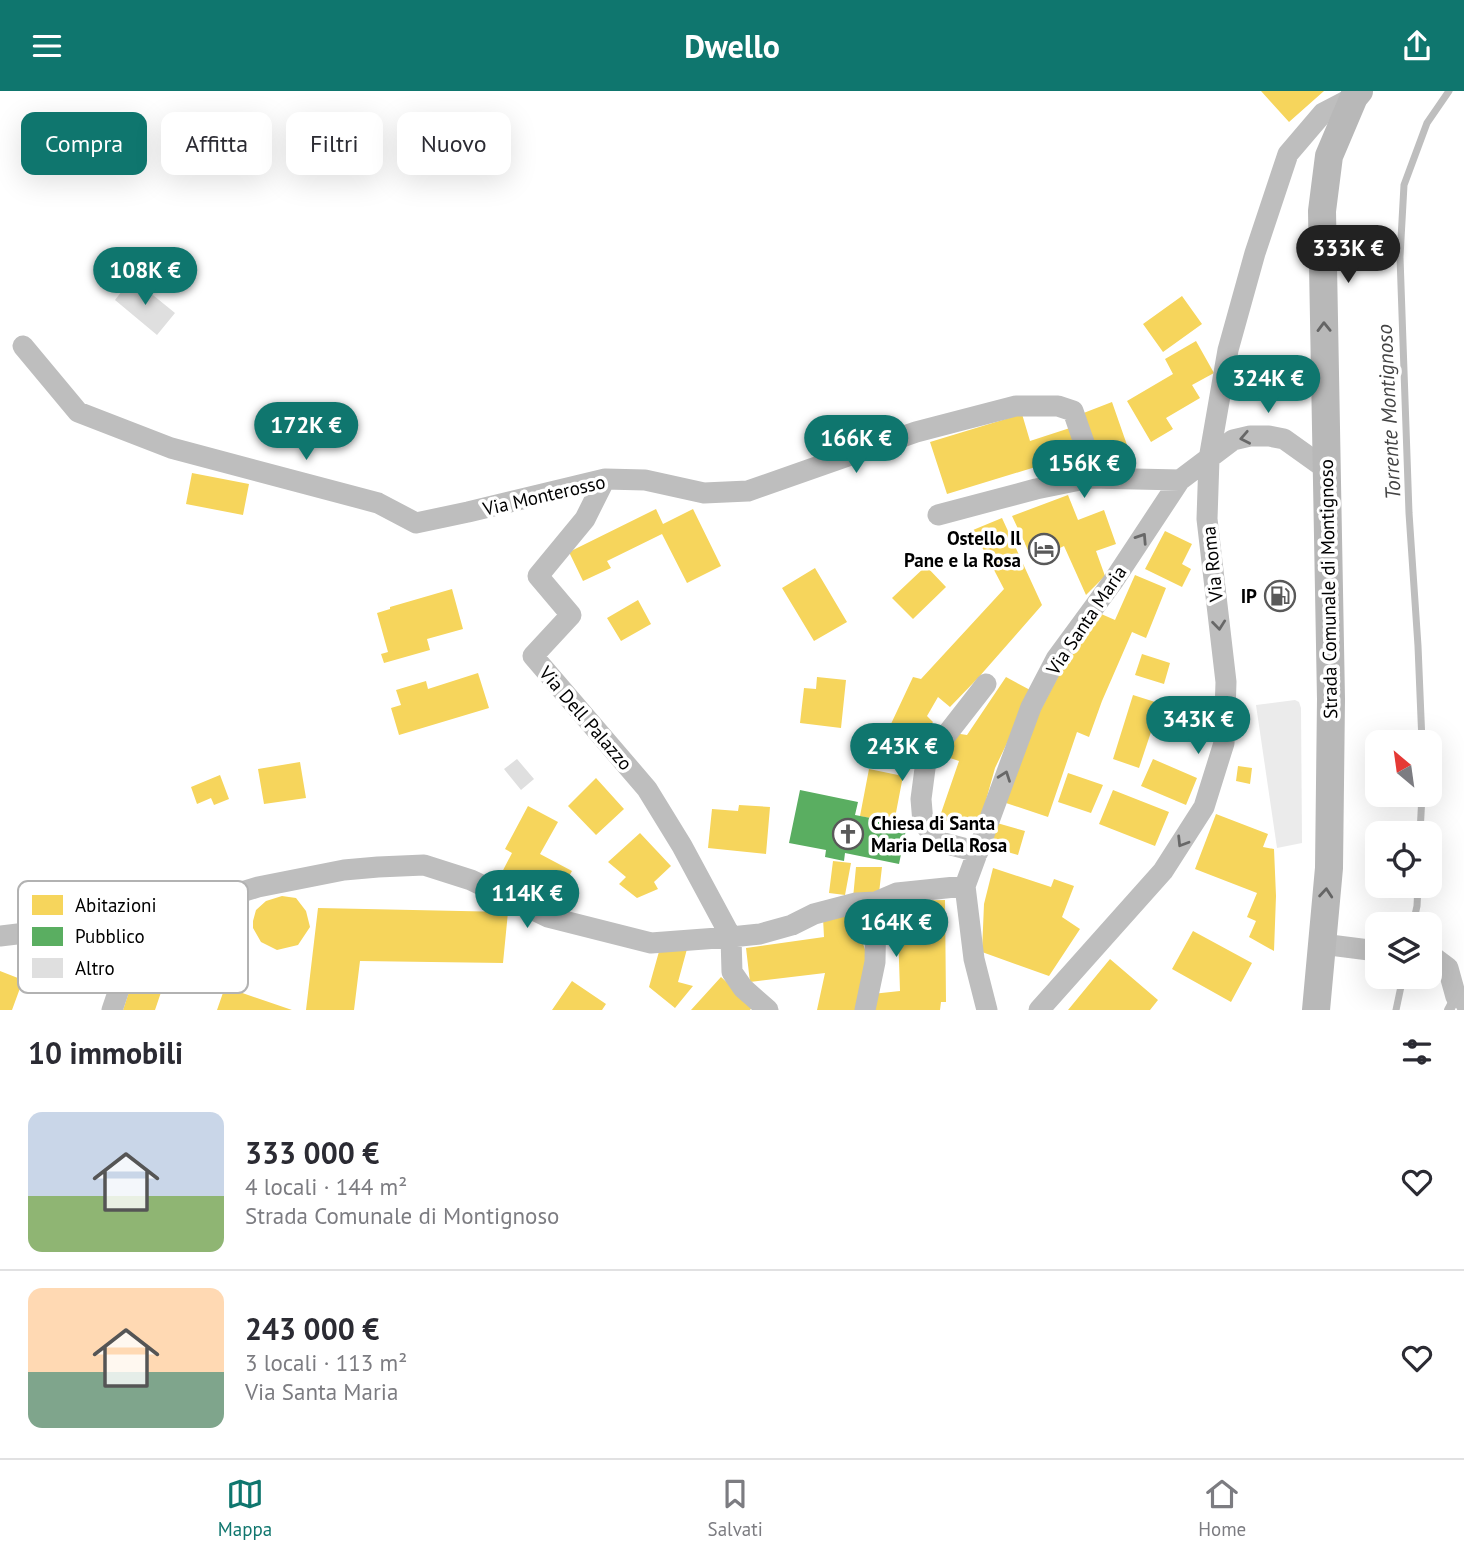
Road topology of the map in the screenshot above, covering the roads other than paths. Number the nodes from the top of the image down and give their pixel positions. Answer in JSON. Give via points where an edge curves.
{"nodes":[{"id":1,"x":1357,"y":94,"type":"edge"},
{"id":2,"x":23,"y":345,"type":"dead end"},
{"id":3,"x":1209,"y":459,"type":"junction"},
{"id":4,"x":1326,"y":469,"type":"junction"},
{"id":5,"x":1090,"y":478,"type":"junction"},
{"id":6,"x":605,"y":479,"type":"junction"},
{"id":7,"x":1180,"y":479,"type":"junction"},
{"id":8,"x":938,"y":515,"type":"dead end"},
{"id":9,"x":986,"y":684,"type":"dead end"},
{"id":10,"x":978,"y":852,"type":"junction"},
{"id":11,"x":965,"y":886,"type":"junction"},
{"id":12,"x":248,"y":890,"type":"edge"},
{"id":13,"x":876,"y":902,"type":"junction"},
{"id":14,"x":18,"y":934,"type":"edge"},
{"id":15,"x":0,"y":936,"type":"edge"},
{"id":16,"x":731,"y":937,"type":"junction"},
{"id":17,"x":1322,"y":944,"type":"junction"},
{"id":18,"x":1365,"y":949,"type":"edge"},
{"id":19,"x":1442,"y":964,"type":"edge"},
{"id":20,"x":118,"y":993,"type":"edge"},
{"id":21,"x":1456,"y":1006,"type":"edge"},
{"id":22,"x":112,"y":1010,"type":"edge"},
{"id":23,"x":768,"y":1010,"type":"edge"},
{"id":24,"x":865,"y":1010,"type":"edge"},
{"id":25,"x":987,"y":1010,"type":"edge"},
{"id":26,"x":1039,"y":1010,"type":"edge"},
{"id":27,"x":1316,"y":1010,"type":"edge"}],
"edges":[{"from":1,"to":3,"type":"street","name":"Via Roma","via":[[1323,113],[1288,153],[1228,350]]},
{"from":4,"to":1,"type":"street","name":"Strada Comunale di Montignoso","one_way":true,"via":[[1322,211],[1329,156]]},
{"from":2,"to":6,"type":"street","name":"Via Monterosso","via":[[78,412],[171,448],[378,503],[416,523]]},
{"from":4,"to":3,"type":"street","one_way":true,"via":[[1284,439],[1269,436],[1233,440]]},
{"from":3,"to":7,"type":"street"},
{"from":3,"to":26,"type":"street","name":"Via Roma","one_way":true,"via":[[1207,519],[1226,682],[1224,743],[1204,807],[1163,871]]},
{"from":17,"to":4,"type":"street","name":"Strada Comunale di Montignoso","one_way":true,"via":[[1329,868],[1331,699]]},
{"from":5,"to":6,"type":"street","name":"Via Monterosso","via":[[1089,457],[1073,411],[1058,406],[1016,407],[916,432],[748,491],[704,493],[645,480]]},
{"from":5,"to":7,"type":"street"},
{"from":5,"to":8,"type":"street"},
{"from":6,"to":16,"type":"street","name":"Via Dell Palazzo","via":[[585,519],[538,576],[571,615],[533,656],[647,789]]},
{"from":10,"to":7,"type":"street","name":"Via Santa Maria","one_way":true,"via":[[1031,707],[1056,659]]},
{"from":9,"to":10,"type":"street","via":[[926,761],[921,799],[923,823],[940,842]]},
{"from":10,"to":11,"type":"street","name":"Via Santa Maria"},
{"from":11,"to":13,"type":"street","via":[[897,893]]},
{"from":11,"to":25,"type":"street","via":[[974,959]]},
{"from":12,"to":16,"type":"street","via":[[344,870],[424,865],[471,880],[548,917],[651,943]]},
{"from":13,"to":16,"type":"street","via":[[814,914],[760,934]]},
{"from":13,"to":24,"type":"street","via":[[875,962]]},
{"from":14,"to":15,"type":"street"},
{"from":16,"to":23,"type":"street","via":[[732,972]]},
{"from":17,"to":18,"type":"street"},
{"from":17,"to":27,"type":"street","name":"Strada Comunale di Montignoso"},
{"from":19,"to":21,"type":"street","via":[[1448,968]]},
{"from":20,"to":22,"type":"street"}]}
